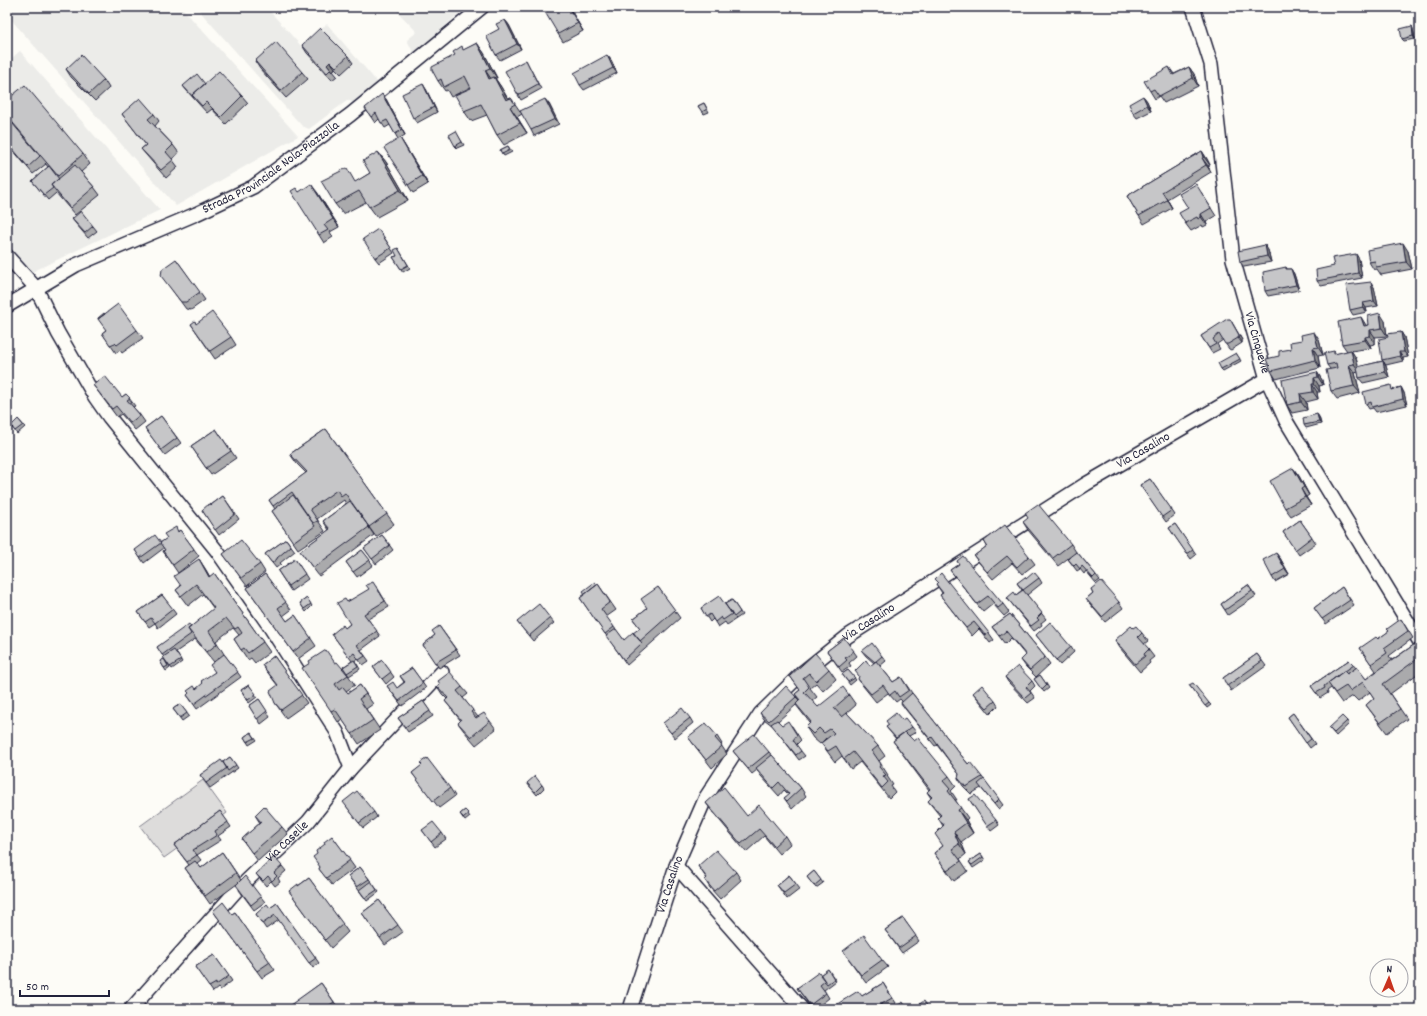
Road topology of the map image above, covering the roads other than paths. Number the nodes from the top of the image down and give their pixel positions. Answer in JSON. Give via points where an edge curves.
{"nodes":[{"id":1,"x":482,"y":7,"type":"edge"},
{"id":2,"x":1193,"y":7,"type":"edge"},
{"id":3,"x":7,"y":256,"type":"edge"},
{"id":4,"x":36,"y":288,"type":"junction"},
{"id":5,"x":7,"y":306,"type":"edge"},
{"id":6,"x":1267,"y":379,"type":"junction"},
{"id":7,"x":1420,"y":642,"type":"edge"},
{"id":8,"x":442,"y":672,"type":"dead end"},
{"id":9,"x":351,"y":768,"type":"junction"},
{"id":10,"x":676,"y":866,"type":"junction"},
{"id":11,"x":130,"y":1009,"type":"edge"},
{"id":12,"x":630,"y":1009,"type":"edge"},
{"id":13,"x":802,"y":1009,"type":"edge"}],
"edges":[{"from":1,"to":4,"type":"street","name":"Strada Provinciale Nola-Piazzolla","via":[[350,115],[253,187],[76,265]]},
{"from":2,"to":6,"type":"street","name":"Via Cinquevie","via":[[1211,64],[1233,259]]},
{"from":3,"to":4,"type":"street"},
{"from":4,"to":5,"type":"street","name":"Strada Provinciale Nola-Piazzolla"},
{"from":4,"to":9,"type":"street","via":[[58,333],[95,397],[217,551],[268,624],[337,732]]},
{"from":6,"to":7,"type":"street","name":"Via Cinquevie","via":[[1286,421]]},
{"from":6,"to":10,"type":"street","name":"Via Casalino","via":[[1086,484],[848,636],[803,672],[760,714],[730,757],[706,797]]},
{"from":8,"to":9,"type":"street","name":"Via Caselle"},
{"from":9,"to":11,"type":"street","name":"Via Caselle","via":[[308,822],[236,891]]},
{"from":10,"to":12,"type":"street","name":"Via Casalino"},
{"from":10,"to":13,"type":"street"}]}
